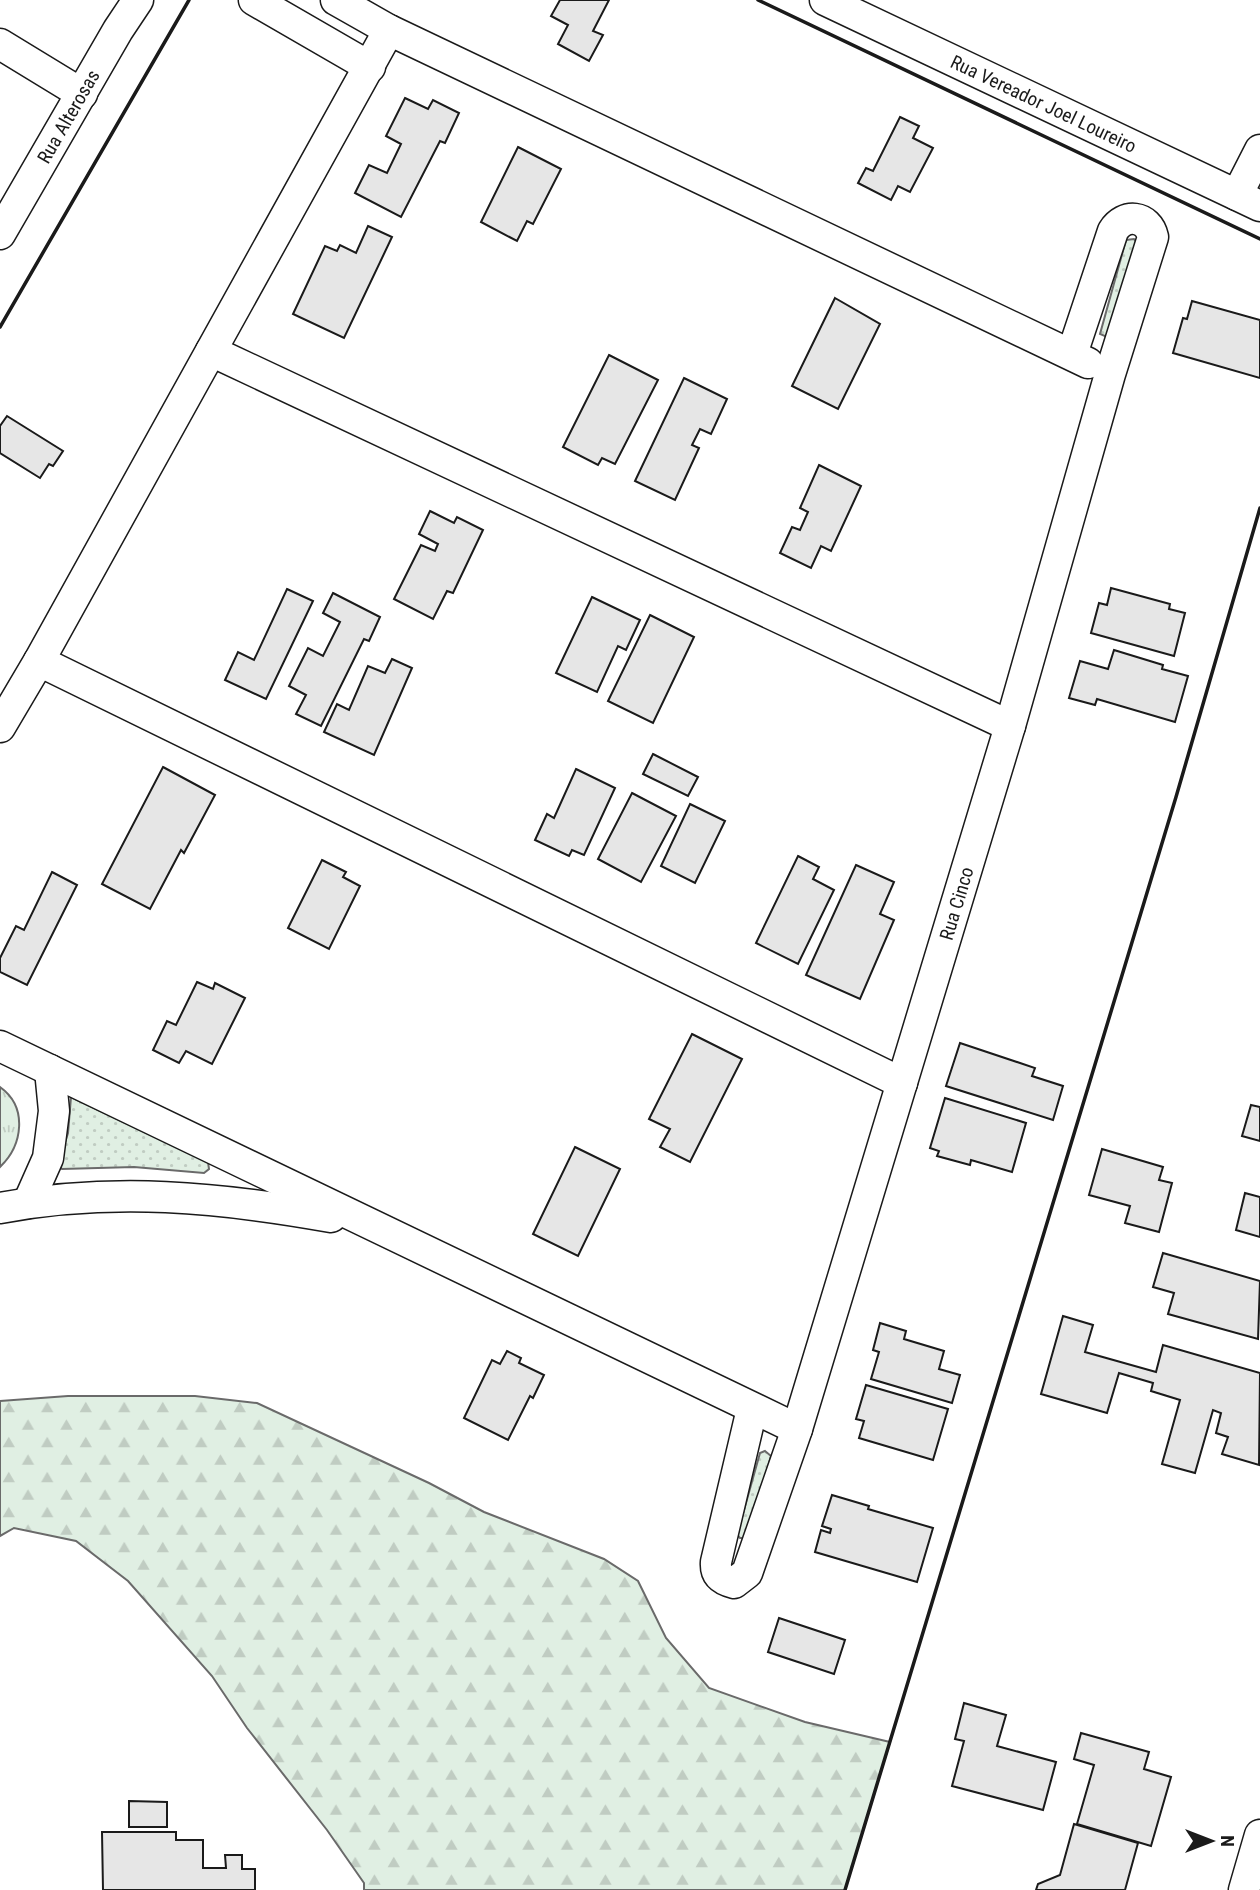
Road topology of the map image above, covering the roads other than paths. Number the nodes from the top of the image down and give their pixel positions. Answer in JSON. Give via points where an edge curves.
{"nodes":[{"id":1,"x":138,"y":0,"type":"edge"},
{"id":2,"x":254,"y":0,"type":"edge"},
{"id":3,"x":336,"y":0,"type":"edge"},
{"id":4,"x":825,"y":0,"type":"edge"},
{"id":5,"x":389,"y":30,"type":"junction"},
{"id":6,"x":0,"y":44,"type":"edge"},
{"id":7,"x":370,"y":67,"type":"junction"},
{"id":8,"x":82,"y":94,"type":"junction"},
{"id":9,"x":1260,"y":150,"type":"edge"},
{"id":10,"x":1249,"y":201,"type":"edge"},
{"id":11,"x":0,"y":234,"type":"edge"},
{"id":12,"x":211,"y":351,"type":"junction"},
{"id":13,"x":1072,"y":354,"type":"junction"},
{"id":14,"x":1110,"y":374,"type":"junction"},
{"id":15,"x":39,"y":661,"type":"junction"},
{"id":16,"x":1010,"y":726,"type":"junction"},
{"id":17,"x":0,"y":727,"type":"edge"},
{"id":18,"x":0,"y":1046,"type":"edge"},
{"id":19,"x":50,"y":1070,"type":"junction"},
{"id":20,"x":902,"y":1083,"type":"junction"},
{"id":21,"x":14,"y":1205,"type":"edge"},
{"id":22,"x":365,"y":1223,"type":"junction"},
{"id":23,"x":752,"y":1409,"type":"junction"},
{"id":24,"x":797,"y":1429,"type":"junction"},
{"id":25,"x":1260,"y":1835,"type":"edge"},
{"id":26,"x":1244,"y":1890,"type":"edge"}],
"edges":[{"from":1,"to":8,"type":"street","name":"Rua Alterosas"},
{"from":2,"to":7,"type":"street"},
{"from":3,"to":5,"type":"street"},
{"from":4,"to":10,"type":"street","name":"Rua Vereador Joel Loureiro"},
{"from":5,"to":7,"type":"street"},
{"from":5,"to":13,"type":"street"},
{"from":6,"to":8,"type":"street"},
{"from":7,"to":12,"type":"street"},
{"from":8,"to":11,"type":"street","name":"Rua Alterosas"},
{"from":9,"to":10,"type":"street"},
{"from":12,"to":15,"type":"street"},
{"from":12,"to":16,"type":"street"},
{"from":13,"to":14,"type":"street"},
{"from":13,"to":14,"type":"street","name":"Rua Cinco","via":[[1116,225],[1128,218],[1142,220],[1153,237]]},
{"from":14,"to":16,"type":"street","name":"Rua Cinco"},
{"from":15,"to":17,"type":"street"},
{"from":15,"to":20,"type":"street"},
{"from":16,"to":20,"type":"street","name":"Rua Cinco"},
{"from":18,"to":19,"type":"street"},
{"from":19,"to":21,"type":"street","via":[[54,1111],[48,1158]]},
{"from":19,"to":22,"type":"street"},
{"from":20,"to":24,"type":"street","name":"Rua Cinco"},
{"from":21,"to":22,"type":"street","via":[[175,1196],[250,1203]]},
{"from":22,"to":23,"type":"street"},
{"from":23,"to":24,"type":"street"},
{"from":23,"to":24,"type":"street","name":"Rua Cinco","via":[[716,1562],[724,1581],[734,1583],[747,1573]]},
{"from":25,"to":26,"type":"street"}]}
